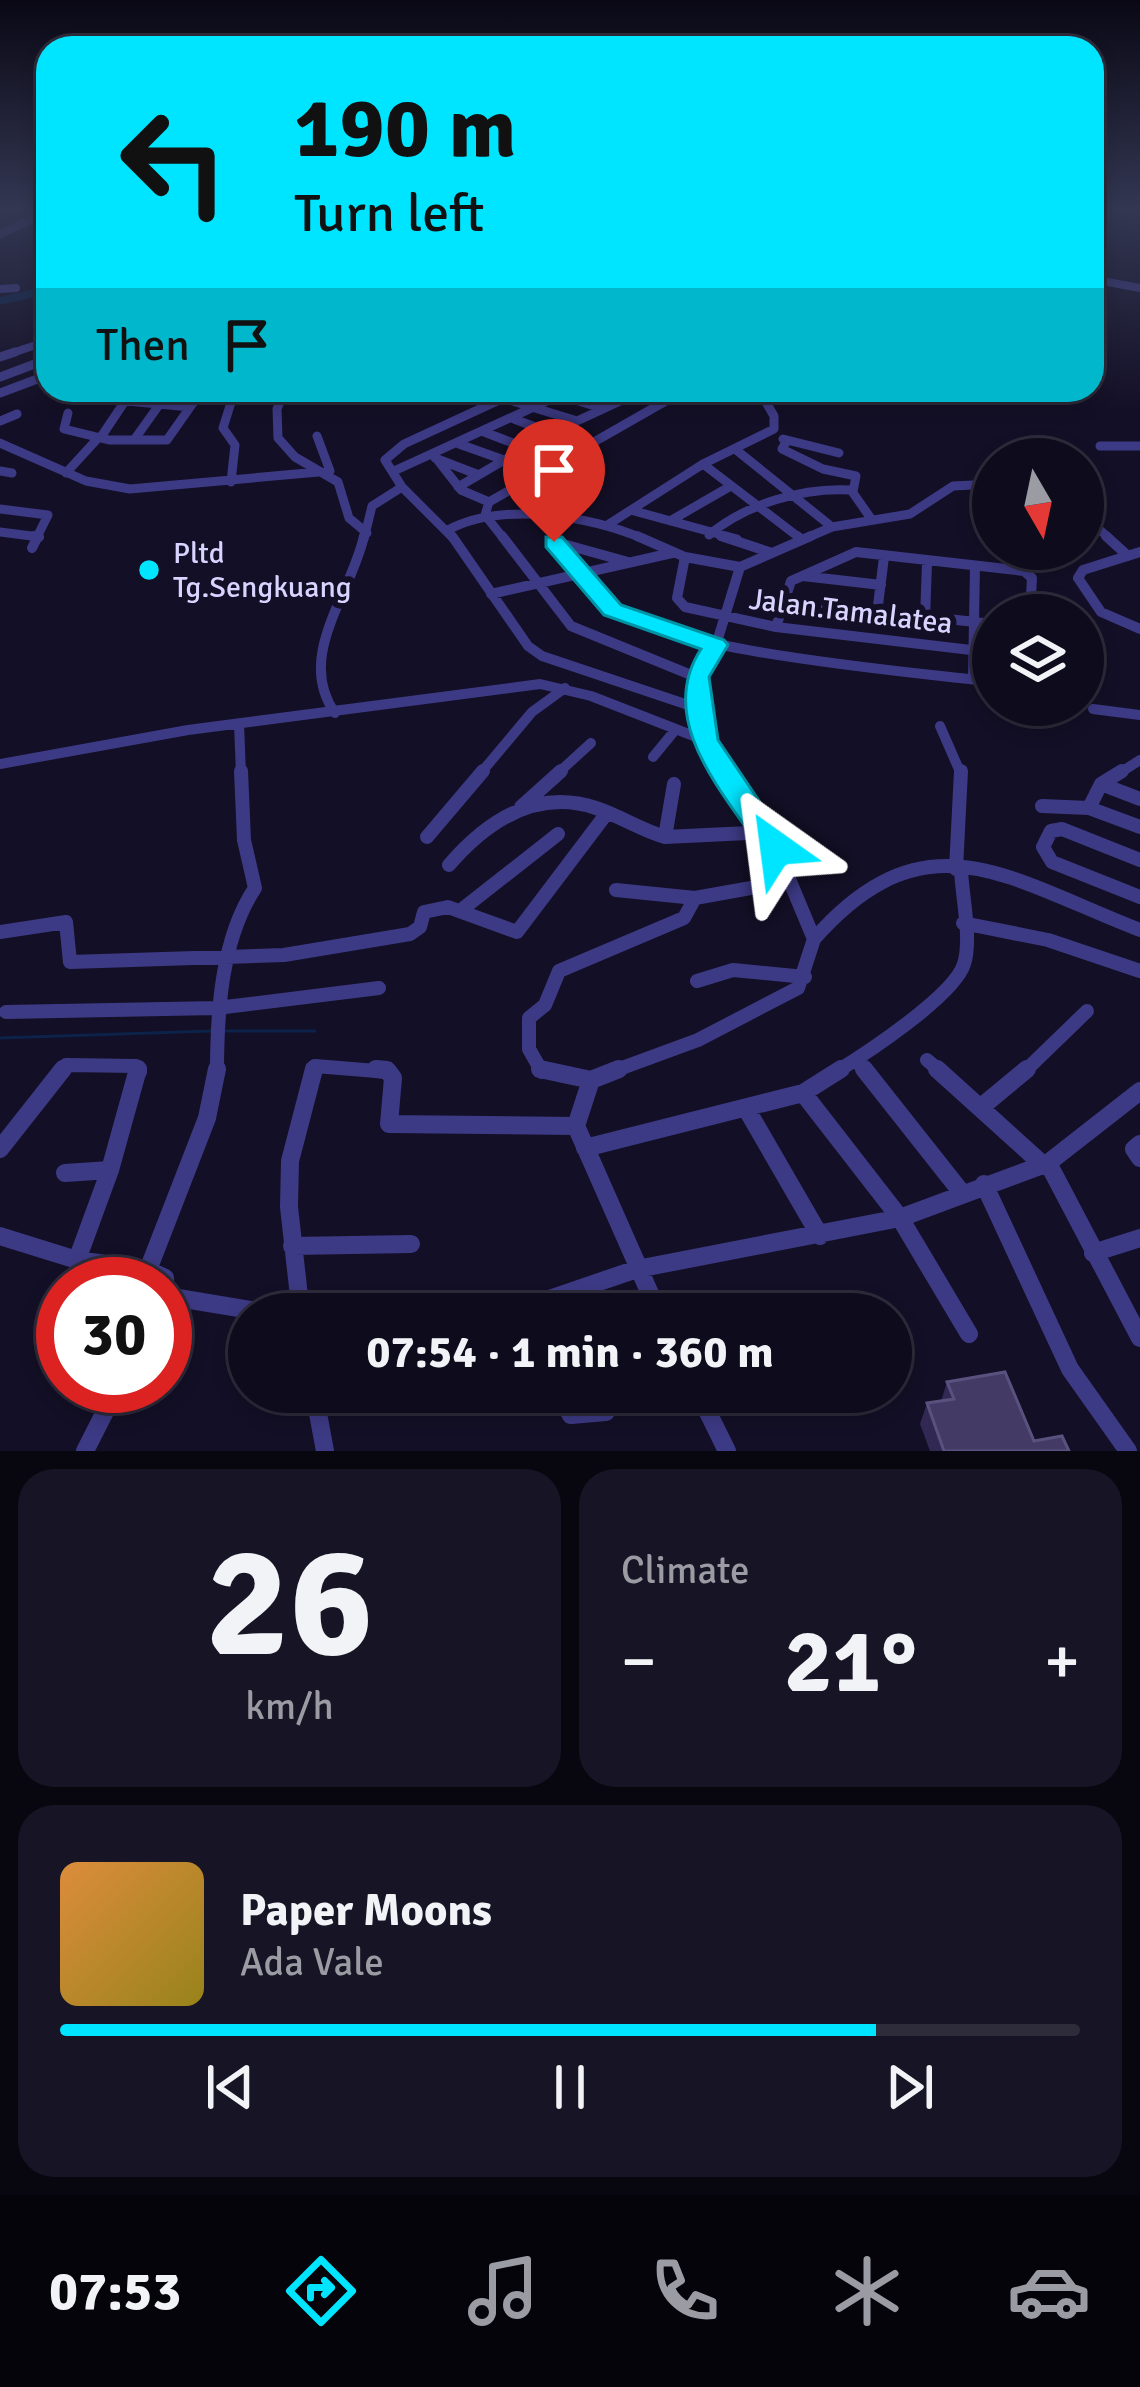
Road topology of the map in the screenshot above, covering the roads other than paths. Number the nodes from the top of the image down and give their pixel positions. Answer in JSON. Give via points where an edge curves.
{"nodes":[{"id":1,"x":1104,"y":281,"type":"edge"},
{"id":2,"x":16,"y":288,"type":"dead end"},
{"id":3,"x":1140,"y":288,"type":"edge"},
{"id":4,"x":0,"y":289,"type":"edge"},
{"id":5,"x":36,"y":345,"type":"edge"},
{"id":6,"x":0,"y":357,"type":"edge"},
{"id":7,"x":36,"y":363,"type":"edge"},
{"id":8,"x":0,"y":376,"type":"edge"},
{"id":9,"x":36,"y":380,"type":"edge"},
{"id":10,"x":0,"y":393,"type":"edge"},
{"id":11,"x":111,"y":402,"type":"edge"},
{"id":12,"x":194,"y":402,"type":"edge"},
{"id":13,"x":231,"y":402,"type":"edge"},
{"id":14,"x":281,"y":402,"type":"edge"},
{"id":15,"x":496,"y":402,"type":"edge"},
{"id":16,"x":519,"y":402,"type":"edge"},
{"id":17,"x":546,"y":402,"type":"edge"},
{"id":18,"x":581,"y":402,"type":"edge"},
{"id":19,"x":617,"y":402,"type":"edge"},
{"id":20,"x":665,"y":402,"type":"edge"},
{"id":21,"x":766,"y":402,"type":"edge"},
{"id":22,"x":123,"y":404,"type":"junction"},
{"id":23,"x":159,"y":406,"type":"junction"},
{"id":24,"x":190,"y":407,"type":"junction"},
{"id":25,"x":536,"y":407,"type":"junction"},
{"id":26,"x":602,"y":409,"type":"junction"},
{"id":27,"x":68,"y":413,"type":"dead end"},
{"id":28,"x":17,"y":414,"type":"dead end"},
{"id":29,"x":514,"y":419,"type":"junction"},
{"id":30,"x":580,"y":420,"type":"junction"},
{"id":31,"x":0,"y":422,"type":"edge"},
{"id":32,"x":609,"y":429,"type":"junction"},
{"id":33,"x":1140,"y":430,"type":"edge"},
{"id":34,"x":484,"y":432,"type":"junction"},
{"id":35,"x":551,"y":434,"type":"junction"},
{"id":36,"x":765,"y":435,"type":"junction"},
{"id":37,"x":317,"y":436,"type":"dead end"},
{"id":38,"x":100,"y":437,"type":"junction"},
{"id":39,"x":134,"y":440,"type":"junction"},
{"id":40,"x":787,"y":440,"type":"junction"},
{"id":41,"x":0,"y":442,"type":"edge"},
{"id":42,"x":459,"y":443,"type":"junction"},
{"id":43,"x":1104,"y":446,"type":"edge"},
{"id":44,"x":1140,"y":446,"type":"edge"},
{"id":45,"x":523,"y":449,"type":"junction"},
{"id":46,"x":735,"y":449,"type":"junction"},
{"id":47,"x":838,"y":453,"type":"dead end"},
{"id":48,"x":433,"y":457,"type":"junction"},
{"id":49,"x":505,"y":460,"type":"junction"},
{"id":50,"x":553,"y":462,"type":"junction"},
{"id":51,"x":703,"y":464,"type":"junction"},
{"id":52,"x":394,"y":471,"type":"junction"},
{"id":53,"x":66,"y":473,"type":"junction"},
{"id":54,"x":323,"y":473,"type":"junction"},
{"id":55,"x":478,"y":475,"type":"junction"},
{"id":56,"x":231,"y":482,"type":"junction"},
{"id":57,"x":579,"y":485,"type":"dead end"},
{"id":58,"x":972,"y":485,"type":"edge"},
{"id":59,"x":458,"y":487,"type":"junction"},
{"id":60,"x":729,"y":487,"type":"junction"},
{"id":61,"x":402,"y":488,"type":"junction"},
{"id":62,"x":853,"y":492,"type":"junction"},
{"id":63,"x":792,"y":498,"type":"junction"},
{"id":64,"x":487,"y":508,"type":"junction"},
{"id":65,"x":759,"y":508,"type":"junction"},
{"id":66,"x":0,"y":509,"type":"edge"},
{"id":67,"x":634,"y":511,"type":"junction"},
{"id":68,"x":540,"y":517,"type":"junction"},
{"id":69,"x":725,"y":519,"type":"junction"},
{"id":70,"x":872,"y":520,"type":"junction"},
{"id":71,"x":670,"y":521,"type":"junction"},
{"id":72,"x":609,"y":524,"type":"junction"},
{"id":73,"x":832,"y":527,"type":"junction"},
{"id":74,"x":448,"y":530,"type":"junction"},
{"id":75,"x":1104,"y":531,"type":"edge"},
{"id":76,"x":0,"y":532,"type":"edge"},
{"id":77,"x":367,"y":533,"type":"junction"},
{"id":78,"x":710,"y":535,"type":"junction"},
{"id":79,"x":39,"y":537,"type":"junction"},
{"id":80,"x":802,"y":540,"type":"junction"},
{"id":81,"x":747,"y":541,"type":"junction"},
{"id":82,"x":554,"y":542,"type":"junction"},
{"id":83,"x":32,"y":548,"type":"dead end"},
{"id":84,"x":770,"y":552,"type":"junction"},
{"id":85,"x":1134,"y":554,"type":"edge"},
{"id":86,"x":680,"y":555,"type":"junction"},
{"id":87,"x":884,"y":557,"type":"junction"},
{"id":88,"x":628,"y":562,"type":"junction"},
{"id":89,"x":927,"y":563,"type":"junction"},
{"id":90,"x":972,"y":566,"type":"edge"},
{"id":91,"x":740,"y":567,"type":"junction"},
{"id":92,"x":1005,"y":570,"type":"edge"},
{"id":93,"x":583,"y":574,"type":"junction"},
{"id":94,"x":802,"y":576,"type":"junction"},
{"id":95,"x":538,"y":584,"type":"junction"},
{"id":96,"x":881,"y":585,"type":"junction"},
{"id":97,"x":491,"y":594,"type":"junction"},
{"id":98,"x":1029,"y":594,"type":"edge"},
{"id":99,"x":785,"y":601,"type":"junction"},
{"id":100,"x":877,"y":613,"type":"junction"},
{"id":101,"x":726,"y":619,"type":"junction"},
{"id":102,"x":925,"y":619,"type":"junction"},
{"id":103,"x":972,"y":622,"type":"edge"},
{"id":104,"x":776,"y":627,"type":"junction"},
{"id":105,"x":796,"y":629,"type":"junction"},
{"id":106,"x":1140,"y":629,"type":"edge"},
{"id":107,"x":972,"y":643,"type":"edge"},
{"id":108,"x":716,"y":645,"type":"junction"},
{"id":109,"x":971,"y":650,"type":"junction"},
{"id":110,"x":792,"y":658,"type":"junction"},
{"id":111,"x":972,"y":660,"type":"edge"},
{"id":112,"x":696,"y":677,"type":"junction"},
{"id":113,"x":972,"y":679,"type":"edge"},
{"id":114,"x":565,"y":688,"type":"junction"},
{"id":115,"x":697,"y":708,"type":"junction"},
{"id":116,"x":1104,"y":710,"type":"edge"},
{"id":117,"x":335,"y":713,"type":"junction"},
{"id":118,"x":1140,"y":715,"type":"edge"},
{"id":119,"x":238,"y":724,"type":"junction"},
{"id":120,"x":940,"y":726,"type":"dead end"},
{"id":121,"x":676,"y":730,"type":"junction"},
{"id":122,"x":704,"y":740,"type":"junction"},
{"id":123,"x":591,"y":743,"type":"dead end"},
{"id":124,"x":653,"y":757,"type":"dead end"},
{"id":125,"x":1140,"y":760,"type":"edge"},
{"id":126,"x":0,"y":764,"type":"edge"},
{"id":127,"x":674,"y":784,"type":"dead end"},
{"id":128,"x":1100,"y":784,"type":"junction"},
{"id":129,"x":1140,"y":799,"type":"edge"},
{"id":130,"x":1042,"y":806,"type":"dead end"},
{"id":131,"x":521,"y":807,"type":"junction"},
{"id":132,"x":1089,"y":808,"type":"junction"},
{"id":133,"x":607,"y":813,"type":"junction"},
{"id":134,"x":1140,"y":827,"type":"edge"},
{"id":135,"x":767,"y":832,"type":"junction"},
{"id":136,"x":558,"y":834,"type":"dead end"},
{"id":137,"x":427,"y":837,"type":"dead end"},
{"id":138,"x":665,"y":837,"type":"junction"},
{"id":139,"x":1140,"y":860,"type":"edge"},
{"id":140,"x":448,"y":865,"type":"dead end"},
{"id":141,"x":958,"y":870,"type":"junction"},
{"id":142,"x":789,"y":881,"type":"junction"},
{"id":143,"x":616,"y":890,"type":"dead end"},
{"id":144,"x":1140,"y":897,"type":"edge"},
{"id":145,"x":695,"y":898,"type":"junction"},
{"id":146,"x":460,"y":911,"type":"junction"},
{"id":147,"x":963,"y":923,"type":"junction"},
{"id":148,"x":1140,"y":930,"type":"edge"},
{"id":149,"x":0,"y":932,"type":"edge"},
{"id":150,"x":814,"y":939,"type":"junction"},
{"id":151,"x":227,"y":959,"type":"junction"},
{"id":152,"x":1140,"y":971,"type":"edge"},
{"id":153,"x":805,"y":977,"type":"junction"},
{"id":154,"x":697,"y":981,"type":"dead end"},
{"id":155,"x":379,"y":988,"type":"dead end"},
{"id":156,"x":1087,"y":1011,"type":"dead end"},
{"id":157,"x":6,"y":1012,"type":"dead end"},
{"id":158,"x":216,"y":1023,"type":"junction"},
{"id":159,"x":856,"y":1060,"type":"junction"},
{"id":160,"x":927,"y":1060,"type":"dead end"},
{"id":161,"x":590,"y":1080,"type":"junction"},
{"id":162,"x":1140,"y":1091,"type":"edge"},
{"id":163,"x":803,"y":1094,"type":"junction"},
{"id":164,"x":746,"y":1108,"type":"junction"},
{"id":165,"x":980,"y":1108,"type":"junction"},
{"id":166,"x":576,"y":1126,"type":"junction"},
{"id":167,"x":1140,"y":1144,"type":"edge"},
{"id":168,"x":585,"y":1148,"type":"junction"},
{"id":169,"x":0,"y":1149,"type":"edge"},
{"id":170,"x":1140,"y":1158,"type":"edge"},
{"id":171,"x":1045,"y":1163,"type":"junction"},
{"id":172,"x":110,"y":1170,"type":"junction"},
{"id":173,"x":64,"y":1173,"type":"dead end"},
{"id":174,"x":984,"y":1184,"type":"junction"},
{"id":175,"x":962,"y":1193,"type":"junction"},
{"id":176,"x":900,"y":1218,"type":"junction"},
{"id":177,"x":820,"y":1235,"type":"junction"},
{"id":178,"x":0,"y":1236,"type":"edge"},
{"id":179,"x":1140,"y":1238,"type":"edge"},
{"id":180,"x":411,"y":1244,"type":"dead end"},
{"id":181,"x":292,"y":1246,"type":"junction"},
{"id":182,"x":1093,"y":1252,"type":"junction"},
{"id":183,"x":66,"y":1257,"type":"edge"},
{"id":184,"x":77,"y":1257,"type":"edge"},
{"id":185,"x":153,"y":1257,"type":"edge"},
{"id":186,"x":637,"y":1269,"type":"junction"},
{"id":187,"x":298,"y":1293,"type":"edge"},
{"id":188,"x":567,"y":1293,"type":"edge"},
{"id":189,"x":649,"y":1293,"type":"edge"},
{"id":190,"x":192,"y":1300,"type":"edge"},
{"id":191,"x":228,"y":1306,"type":"edge"},
{"id":192,"x":969,"y":1334,"type":"dead end"},
{"id":193,"x":1140,"y":1338,"type":"edge"},
{"id":194,"x":104,"y":1413,"type":"edge"},
{"id":195,"x":318,"y":1413,"type":"edge"},
{"id":196,"x":708,"y":1413,"type":"edge"},
{"id":197,"x":85,"y":1451,"type":"edge"},
{"id":198,"x":325,"y":1451,"type":"edge"},
{"id":199,"x":727,"y":1451,"type":"edge"},
{"id":200,"x":1128,"y":1451,"type":"edge"}],
"edges":[{"from":1,"to":3,"type":"street"},
{"from":2,"to":4,"type":"street"},
{"from":5,"to":6,"type":"street"},
{"from":7,"to":8,"type":"street"},
{"from":9,"to":10,"type":"street"},
{"from":11,"to":22,"type":"street"},
{"from":12,"to":24,"type":"street"},
{"from":13,"to":56,"type":"street","via":[[223,428],[235,446]]},
{"from":14,"to":54,"type":"street","via":[[279,444]]},
{"from":15,"to":52,"type":"street","via":[[388,453]]},
{"from":16,"to":25,"type":"street"},
{"from":17,"to":25,"type":"street"},
{"from":18,"to":26,"type":"street"},
{"from":19,"to":26,"type":"street"},
{"from":20,"to":32,"type":"street"},
{"from":21,"to":36,"type":"street","via":[[774,429]]},
{"from":22,"to":23,"type":"street"},
{"from":22,"to":38,"type":"street"},
{"from":23,"to":24,"type":"street"},
{"from":23,"to":39,"type":"street"},
{"from":24,"to":39,"type":"street","via":[[171,439]]},
{"from":25,"to":29,"type":"street"},
{"from":25,"to":30,"type":"street"},
{"from":26,"to":30,"type":"street"},
{"from":27,"to":38,"type":"street","via":[[62,428]]},
{"from":28,"to":31,"type":"street"},
{"from":29,"to":34,"type":"street"},
{"from":29,"to":35,"type":"street"},
{"from":30,"to":32,"type":"street"},
{"from":30,"to":35,"type":"street"},
{"from":32,"to":50,"type":"street"},
{"from":33,"to":44,"type":"street"},
{"from":34,"to":42,"type":"street"},
{"from":34,"to":45,"type":"street"},
{"from":35,"to":45,"type":"street"},
{"from":36,"to":40,"type":"street"},
{"from":36,"to":46,"type":"street"},
{"from":37,"to":54,"type":"street","via":[[333,469]]},
{"from":38,"to":39,"type":"street"},
{"from":38,"to":53,"type":"street"},
{"from":40,"to":47,"type":"street"},
{"from":40,"to":62,"type":"street","via":[[782,449],[856,476]]},
{"from":41,"to":53,"type":"street"},
{"from":42,"to":48,"type":"street"},
{"from":42,"to":49,"type":"street"},
{"from":43,"to":44,"type":"street"},
{"from":45,"to":49,"type":"street"},
{"from":45,"to":50,"type":"street"},
{"from":46,"to":51,"type":"street"},
{"from":46,"to":63,"type":"street"},
{"from":48,"to":52,"type":"street"},
{"from":48,"to":55,"type":"street"},
{"from":48,"to":59,"type":"street"},
{"from":49,"to":55,"type":"street"},
{"from":50,"to":64,"type":"street"},
{"from":51,"to":60,"type":"street"},
{"from":51,"to":67,"type":"street"},
{"from":52,"to":61,"type":"street"},
{"from":53,"to":56,"type":"street","via":[[130,489]]},
{"from":54,"to":56,"type":"street"},
{"from":54,"to":77,"type":"street","via":[[341,486],[349,518]]},
{"from":55,"to":59,"type":"street"},
{"from":57,"to":68,"type":"street"},
{"from":58,"to":70,"type":"street","via":[[952,486],[910,514]]},
{"from":59,"to":64,"type":"street"},
{"from":60,"to":65,"type":"street"},
{"from":60,"to":71,"type":"street"},
{"from":61,"to":74,"type":"street"},
{"from":61,"to":77,"type":"street","via":[[372,506]]},
{"from":62,"to":63,"type":"street"},
{"from":62,"to":70,"type":"street"},
{"from":63,"to":65,"type":"street"},
{"from":63,"to":73,"type":"street"},
{"from":64,"to":68,"type":"street"},
{"from":64,"to":74,"type":"street"},
{"from":64,"to":95,"type":"street"},
{"from":65,"to":69,"type":"street"},
{"from":65,"to":80,"type":"street"},
{"from":66,"to":79,"type":"street","via":[[48,515]]},
{"from":67,"to":71,"type":"street"},
{"from":67,"to":72,"type":"street"},
{"from":68,"to":72,"type":"street"},
{"from":68,"to":82,"type":"street"},
{"from":69,"to":78,"type":"street"},
{"from":69,"to":81,"type":"street"},
{"from":70,"to":73,"type":"street"},
{"from":71,"to":78,"type":"street"},
{"from":72,"to":86,"type":"street"},
{"from":73,"to":80,"type":"street"},
{"from":74,"to":97,"type":"street"},
{"from":75,"to":85,"type":"street"},
{"from":76,"to":79,"type":"street"},
{"from":77,"to":117,"type":"street","via":[[319,654],[322,691]]},
{"from":78,"to":81,"type":"street"},
{"from":79,"to":83,"type":"street"},
{"from":80,"to":84,"type":"street"},
{"from":81,"to":84,"type":"street"},
{"from":82,"to":88,"type":"street"},
{"from":82,"to":93,"type":"street"},
{"from":84,"to":91,"type":"street"},
{"from":85,"to":106,"type":"street","via":[[1083,570],[1078,584],[1108,620]]},
{"from":86,"to":88,"type":"street"},
{"from":86,"to":91,"type":"street"},
{"from":86,"to":101,"type":"street","via":[[678,601]]},
{"from":87,"to":89,"type":"street"},
{"from":87,"to":94,"type":"street","via":[[856,552]]},
{"from":87,"to":96,"type":"street"},
{"from":88,"to":93,"type":"street"},
{"from":89,"to":90,"type":"street"},
{"from":89,"to":102,"type":"street"},
{"from":91,"to":101,"type":"street"},
{"from":92,"to":98,"type":"street","via":[[1028,573]]},
{"from":93,"to":95,"type":"street"},
{"from":93,"to":108,"type":"street","via":[[613,610]]},
{"from":94,"to":96,"type":"street"},
{"from":94,"to":99,"type":"street","via":[[788,585]]},
{"from":95,"to":97,"type":"street"},
{"from":95,"to":112,"type":"street","via":[[580,632]]},
{"from":96,"to":100,"type":"street"},
{"from":97,"to":115,"type":"street","via":[[542,656]]},
{"from":99,"to":100,"type":"street"},
{"from":99,"to":104,"type":"street"},
{"from":100,"to":102,"type":"street"},
{"from":101,"to":104,"type":"street","name":"Jalan.Tamalatea"},
{"from":101,"to":108,"type":"street"},
{"from":102,"to":103,"type":"street"},
{"from":104,"to":105,"type":"street","name":"Jalan.Tamalatea"},
{"from":105,"to":109,"type":"street","name":"Jalan.Tamalatea"},
{"from":105,"to":110,"type":"street"},
{"from":107,"to":109,"type":"street"},
{"from":108,"to":110,"type":"street"},
{"from":108,"to":112,"type":"street"},
{"from":109,"to":111,"type":"street"},
{"from":110,"to":113,"type":"street"},
{"from":112,"to":115,"type":"street"},
{"from":114,"to":117,"type":"street","via":[[518,685]]},
{"from":114,"to":121,"type":"street"},
{"from":114,"to":137,"type":"street","via":[[532,712]]},
{"from":115,"to":122,"type":"street"},
{"from":116,"to":118,"type":"street"},
{"from":117,"to":119,"type":"street"},
{"from":119,"to":126,"type":"street"},
{"from":119,"to":151,"type":"street","via":[[255,888]]},
{"from":120,"to":141,"type":"street","via":[[961,765]]},
{"from":121,"to":122,"type":"street"},
{"from":121,"to":124,"type":"street"},
{"from":122,"to":135,"type":"street"},
{"from":123,"to":131,"type":"street"},
{"from":125,"to":128,"type":"street"},
{"from":127,"to":138,"type":"street"},
{"from":128,"to":129,"type":"street"},
{"from":128,"to":132,"type":"street"},
{"from":130,"to":132,"type":"street"},
{"from":131,"to":133,"type":"street","via":[[581,803]]},
{"from":131,"to":140,"type":"street","via":[[473,835]]},
{"from":132,"to":134,"type":"street"},
{"from":133,"to":138,"type":"street"},
{"from":133,"to":146,"type":"street","via":[[517,932]]},
{"from":135,"to":138,"type":"street"},
{"from":135,"to":142,"type":"street"},
{"from":136,"to":146,"type":"street"},
{"from":139,"to":144,"type":"street","via":[[1062,829],[1042,847],[1052,862]]},
{"from":141,"to":147,"type":"street"},
{"from":141,"to":148,"type":"street"},
{"from":141,"to":150,"type":"street","via":[[919,866],[883,878]]},
{"from":142,"to":145,"type":"street"},
{"from":142,"to":150,"type":"street"},
{"from":143,"to":145,"type":"street"},
{"from":145,"to":161,"type":"street","via":[[684,918],[569,962],[529,1018],[537,1069]]},
{"from":146,"to":151,"type":"street","via":[[424,912],[420,927],[404,936]]},
{"from":147,"to":152,"type":"street"},
{"from":147,"to":159,"type":"street","via":[[965,963],[953,981]]},
{"from":149,"to":151,"type":"street","via":[[66,922],[70,962]]},
{"from":150,"to":153,"type":"street"},
{"from":151,"to":158,"type":"street"},
{"from":153,"to":154,"type":"street","via":[[733,970]]},
{"from":153,"to":161,"type":"street","via":[[770,1006]]},
{"from":155,"to":158,"type":"street"},
{"from":156,"to":165,"type":"street","via":[[1013,1087]]},
{"from":157,"to":158,"type":"street"},
{"from":158,"to":185,"type":"street","via":[[207,1118]]},
{"from":159,"to":163,"type":"street"},
{"from":159,"to":175,"type":"street"},
{"from":160,"to":165,"type":"street"},
{"from":161,"to":166,"type":"street"},
{"from":162,"to":171,"type":"street"},
{"from":163,"to":164,"type":"street"},
{"from":163,"to":176,"type":"street"},
{"from":164,"to":168,"type":"street"},
{"from":164,"to":177,"type":"street"},
{"from":165,"to":171,"type":"street"},
{"from":166,"to":168,"type":"street"},
{"from":166,"to":181,"type":"street","via":[[389,1124],[387,1070],[315,1066],[290,1161]]},
{"from":167,"to":170,"type":"street"},
{"from":168,"to":186,"type":"street"},
{"from":169,"to":172,"type":"street","via":[[66,1065],[131,1064],[140,1072]]},
{"from":171,"to":174,"type":"street"},
{"from":171,"to":182,"type":"street"},
{"from":172,"to":173,"type":"street"},
{"from":172,"to":184,"type":"street"},
{"from":174,"to":175,"type":"street"},
{"from":174,"to":200,"type":"street","via":[[1070,1369]]},
{"from":175,"to":176,"type":"street"},
{"from":176,"to":177,"type":"street"},
{"from":176,"to":192,"type":"street"},
{"from":177,"to":186,"type":"street"},
{"from":178,"to":183,"type":"street"},
{"from":179,"to":182,"type":"street"},
{"from":180,"to":181,"type":"street"},
{"from":181,"to":187,"type":"street"},
{"from":182,"to":193,"type":"street"},
{"from":186,"to":188,"type":"street"},
{"from":186,"to":189,"type":"street"},
{"from":190,"to":191,"type":"street"},
{"from":194,"to":197,"type":"street"},
{"from":195,"to":198,"type":"street"},
{"from":196,"to":199,"type":"street"}]}
